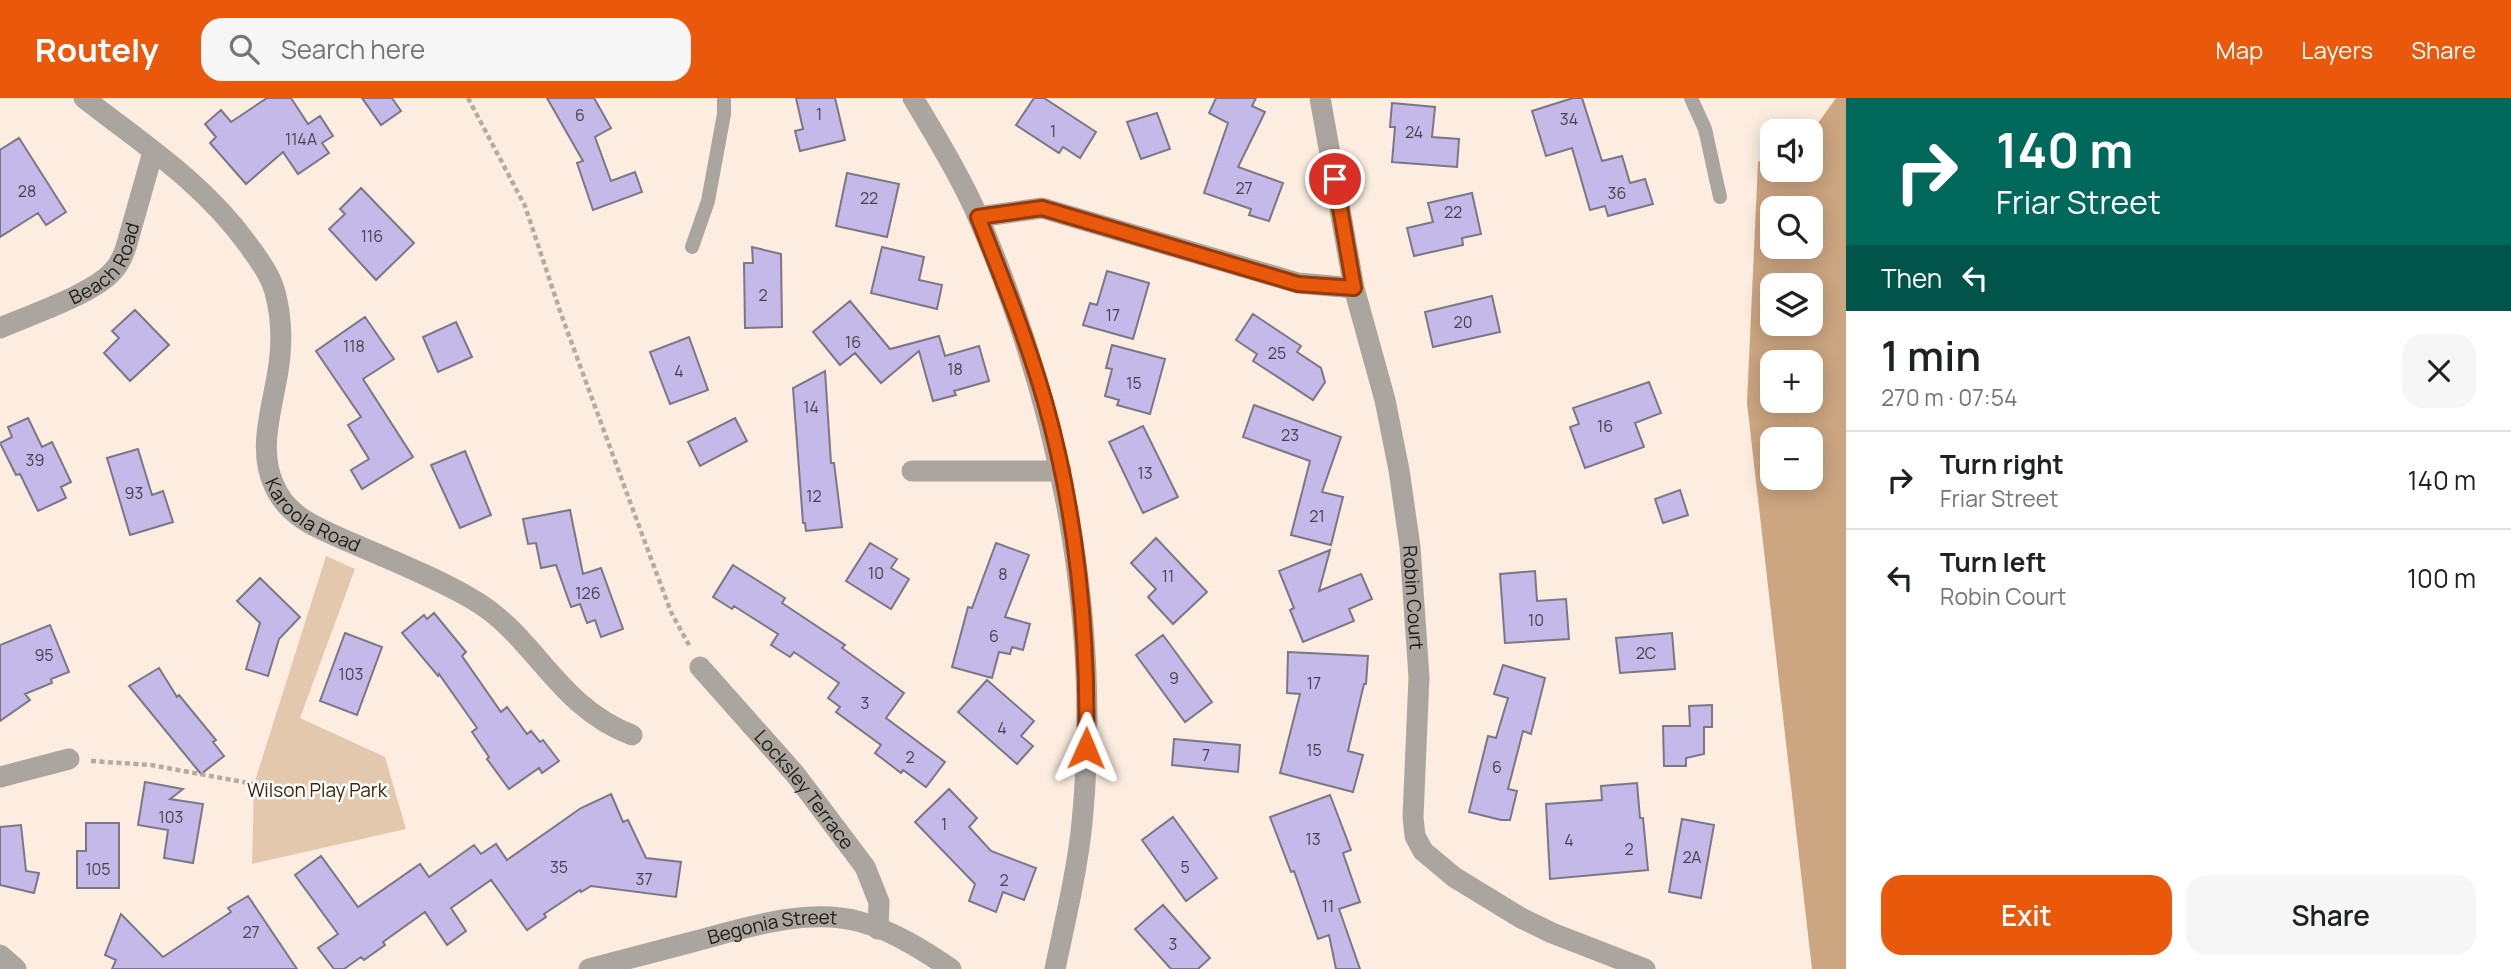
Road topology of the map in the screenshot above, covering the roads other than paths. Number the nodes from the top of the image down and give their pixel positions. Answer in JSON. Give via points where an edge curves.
{"nodes":[{"id":1,"x":84,"y":98,"type":"edge"},
{"id":2,"x":724,"y":98,"type":"edge"},
{"id":3,"x":913,"y":98,"type":"edge"},
{"id":4,"x":1320,"y":98,"type":"edge"},
{"id":5,"x":1691,"y":98,"type":"edge"},
{"id":6,"x":153,"y":152,"type":"junction"},
{"id":7,"x":1720,"y":197,"type":"dead end"},
{"id":8,"x":978,"y":217,"type":"junction"},
{"id":9,"x":692,"y":247,"type":"dead end"},
{"id":10,"x":1354,"y":288,"type":"junction"},
{"id":11,"x":0,"y":328,"type":"edge"},
{"id":12,"x":912,"y":471,"type":"dead end"},
{"id":13,"x":1061,"y":471,"type":"junction"},
{"id":14,"x":700,"y":667,"type":"road end"},
{"id":15,"x":632,"y":734,"type":"dead end"},
{"id":16,"x":69,"y":759,"type":"road end"},
{"id":17,"x":0,"y":777,"type":"edge"},
{"id":18,"x":878,"y":929,"type":"junction"},
{"id":19,"x":0,"y":955,"type":"edge"},
{"id":20,"x":16,"y":969,"type":"edge"},
{"id":21,"x":589,"y":969,"type":"edge"},
{"id":22,"x":951,"y":969,"type":"edge"},
{"id":23,"x":1055,"y":969,"type":"edge"},
{"id":24,"x":1646,"y":969,"type":"edge"}],
"edges":[{"from":1,"to":6,"type":"street","name":"Karoola Road"},
{"from":2,"to":9,"type":"lane","via":[[708,201]]},
{"from":3,"to":8,"type":"street"},
{"from":4,"to":10,"type":"street","name":"Robin Court"},
{"from":5,"to":7,"type":"lane","via":[[1705,129]]},
{"from":6,"to":11,"type":"street","name":"Beach Road","via":[[126,247],[112,273],[82,292]]},
{"from":6,"to":15,"type":"street","name":"Karoola Road","via":[[186,175],[217,206],[264,267],[274,289],[280,354],[267,461],[282,500],[323,530],[475,601],[498,618],[583,708],[609,726]]},
{"from":8,"to":10,"type":"street","via":[[1042,208],[1298,284]]},
{"from":8,"to":13,"type":"street","via":[[1020,323]]},
{"from":10,"to":24,"type":"street","name":"Robin Court","via":[[1385,400],[1410,547],[1419,677],[1415,836],[1435,863],[1521,918]]},
{"from":12,"to":13,"type":"street"},
{"from":13,"to":23,"type":"street","via":[[1079,583],[1087,705],[1082,825]]},
{"from":14,"to":18,"type":"street","name":"Locksley Terrace","via":[[794,774],[864,867],[879,902]]},
{"from":16,"to":17,"type":"street"},
{"from":18,"to":21,"type":"street","name":"Begonia Street","via":[[840,918],[783,921]]},
{"from":18,"to":22,"type":"street","name":"Begonia Street"},
{"from":19,"to":20,"type":"street"}]}
